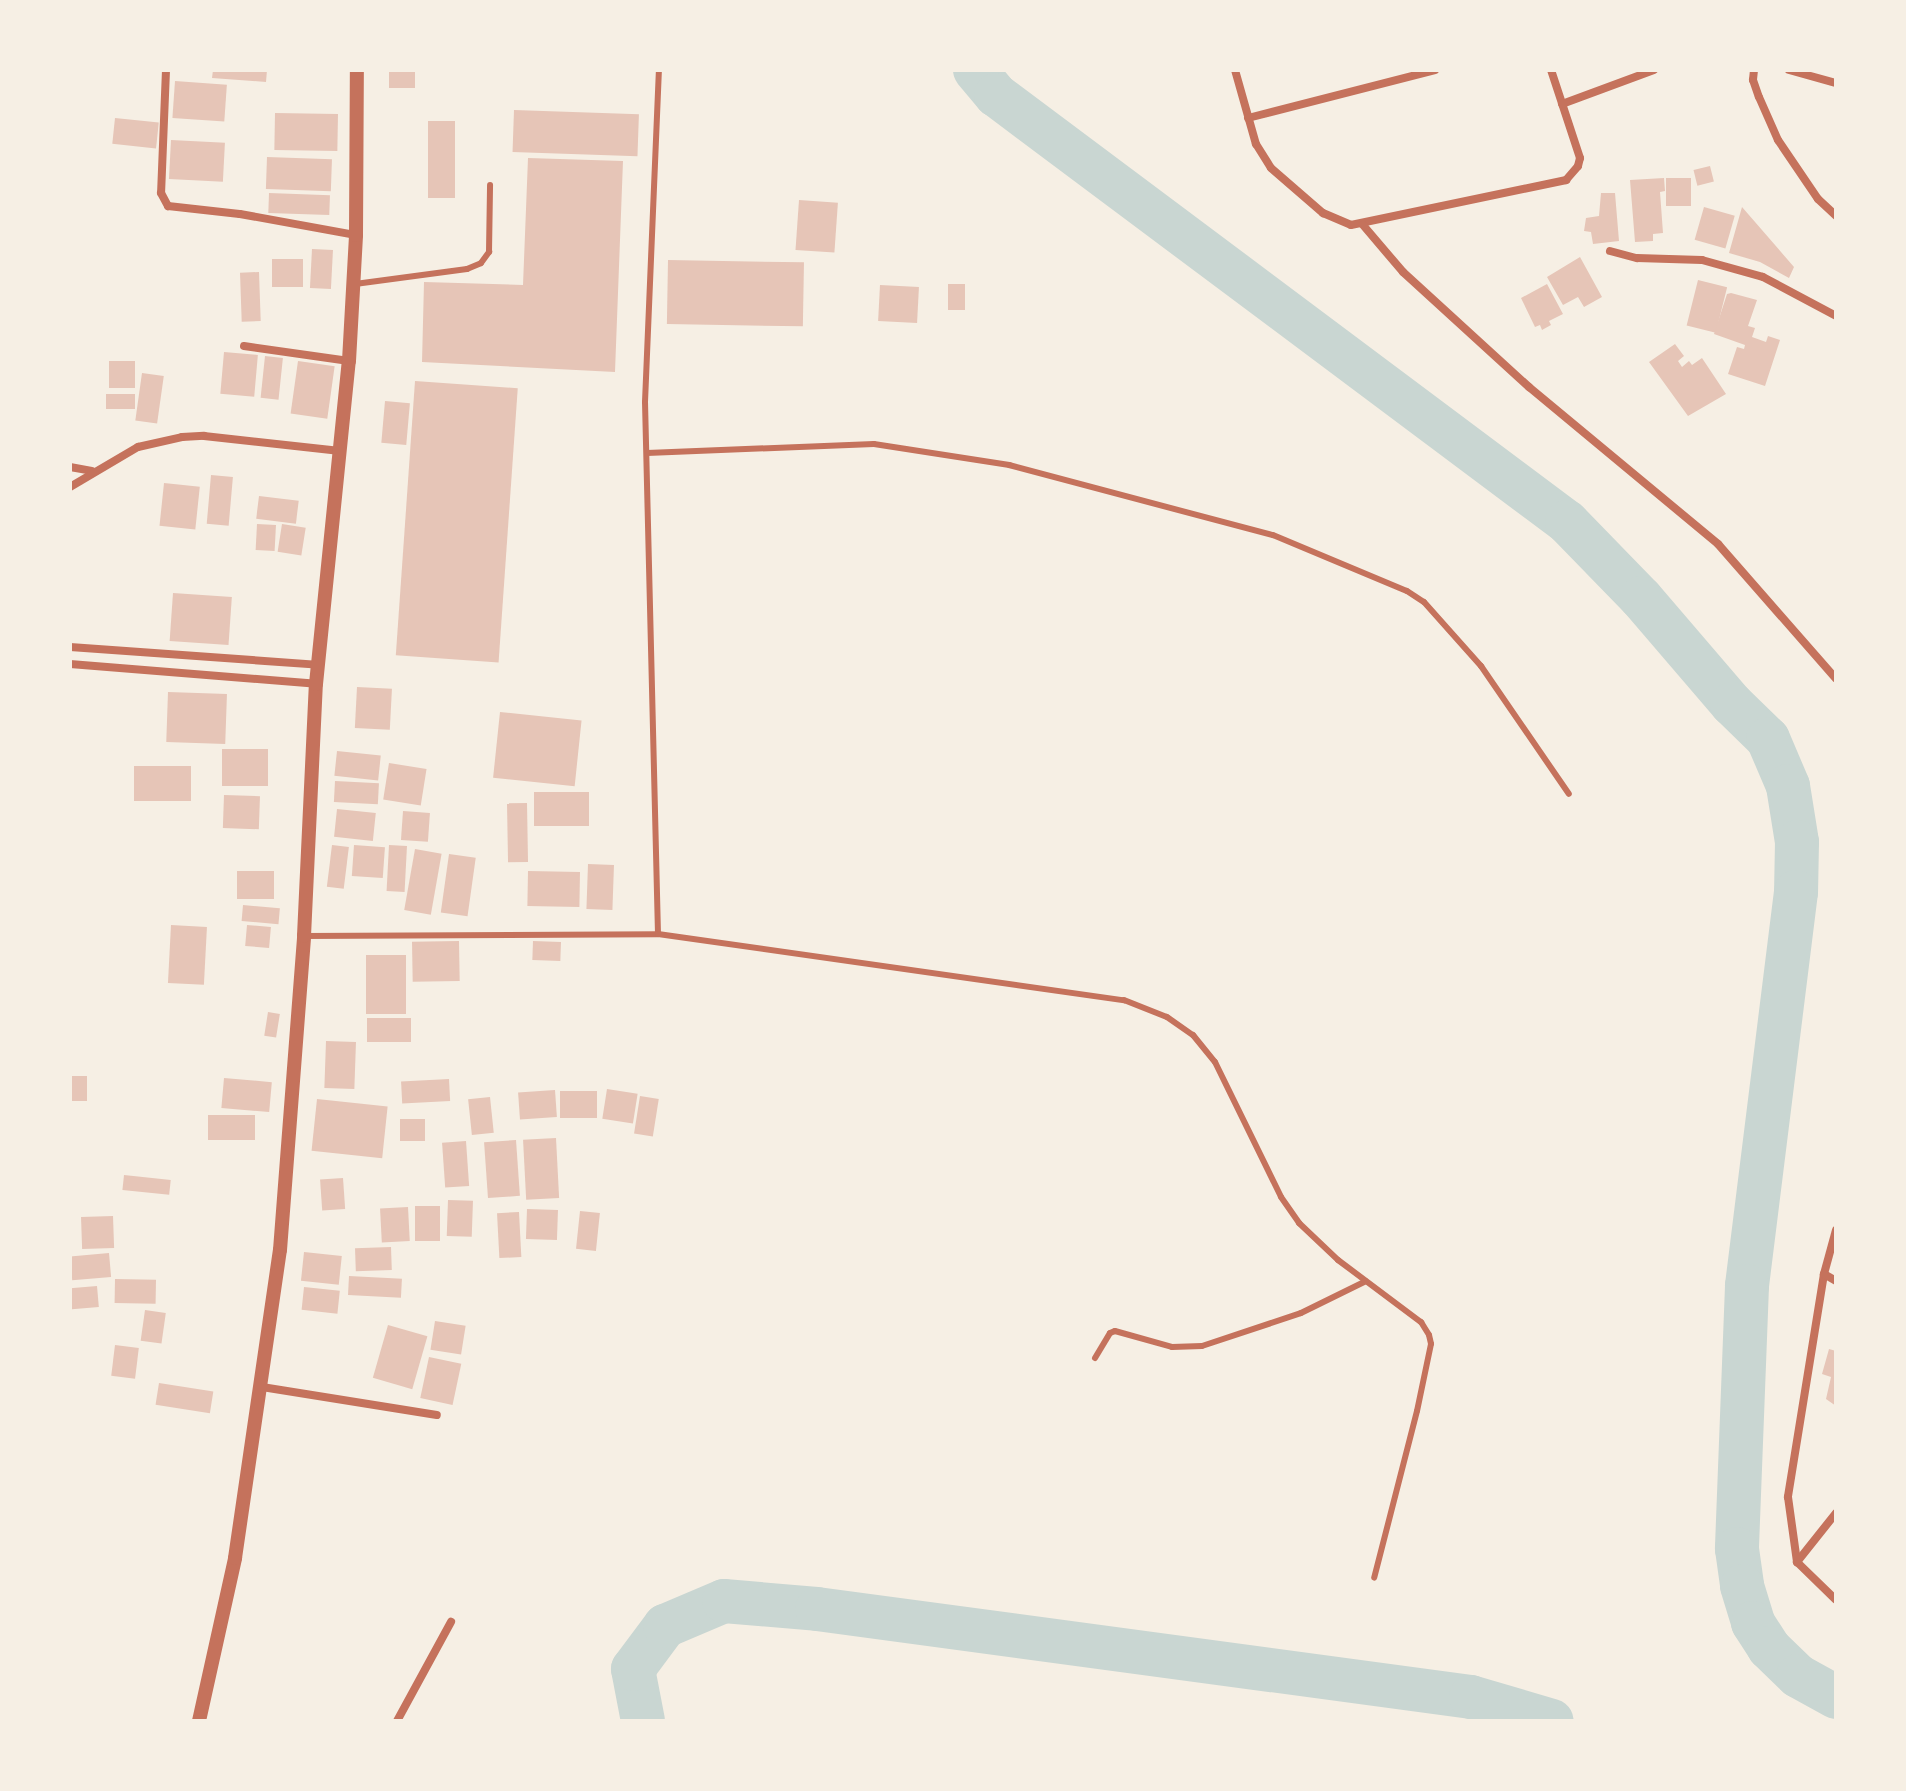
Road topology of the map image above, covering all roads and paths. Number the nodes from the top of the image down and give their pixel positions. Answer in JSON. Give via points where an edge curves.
{"nodes":[{"id":1,"x":166,"y":70,"type":"edge"},
{"id":2,"x":357,"y":70,"type":"edge"},
{"id":3,"x":659,"y":70,"type":"edge"},
{"id":4,"x":1235,"y":70,"type":"edge"},
{"id":5,"x":1435,"y":70,"type":"edge"},
{"id":6,"x":1551,"y":70,"type":"edge"},
{"id":7,"x":1654,"y":70,"type":"edge"},
{"id":8,"x":1754,"y":70,"type":"edge"},
{"id":9,"x":1789,"y":70,"type":"edge"},
{"id":10,"x":1402,"y":74,"type":"edge"},
{"id":11,"x":1836,"y":83,"type":"edge"},
{"id":12,"x":1562,"y":104,"type":"junction"},
{"id":13,"x":1248,"y":118,"type":"junction"},
{"id":14,"x":490,"y":185,"type":"dead end"},
{"id":15,"x":1836,"y":216,"type":"edge"},
{"id":16,"x":1363,"y":225,"type":"junction"},
{"id":17,"x":356,"y":235,"type":"junction"},
{"id":18,"x":1610,"y":251,"type":"dead end"},
{"id":19,"x":354,"y":285,"type":"junction"},
{"id":20,"x":1836,"y":316,"type":"edge"},
{"id":21,"x":244,"y":346,"type":"dead end"},
{"id":22,"x":349,"y":361,"type":"junction"},
{"id":23,"x":340,"y":451,"type":"junction"},
{"id":24,"x":647,"y":453,"type":"junction"},
{"id":25,"x":70,"y":467,"type":"edge"},
{"id":26,"x":92,"y":471,"type":"junction"},
{"id":27,"x":70,"y":487,"type":"edge"},
{"id":28,"x":70,"y":647,"type":"edge"},
{"id":29,"x":70,"y":664,"type":"edge"},
{"id":30,"x":319,"y":665,"type":"junction"},
{"id":31,"x":1836,"y":679,"type":"edge"},
{"id":32,"x":316,"y":684,"type":"junction"},
{"id":33,"x":1569,"y":794,"type":"dead end"},
{"id":34,"x":658,"y":934,"type":"junction"},
{"id":35,"x":304,"y":936,"type":"junction"},
{"id":36,"x":1836,"y":1230,"type":"edge"},
{"id":37,"x":1824,"y":1274,"type":"junction"},
{"id":38,"x":1366,"y":1281,"type":"junction"},
{"id":39,"x":1836,"y":1281,"type":"edge"},
{"id":40,"x":1095,"y":1358,"type":"dead end"},
{"id":41,"x":262,"y":1387,"type":"junction"},
{"id":42,"x":437,"y":1415,"type":"dead end"},
{"id":43,"x":1836,"y":1513,"type":"edge"},
{"id":44,"x":1797,"y":1562,"type":"junction"},
{"id":45,"x":1374,"y":1578,"type":"dead end"},
{"id":46,"x":1836,"y":1600,"type":"edge"},
{"id":47,"x":451,"y":1622,"type":"dead end"},
{"id":48,"x":199,"y":1721,"type":"edge"},
{"id":49,"x":397,"y":1721,"type":"edge"}],
"edges":[{"from":1,"to":17,"type":"street","via":[[161,193],[168,206]]},
{"from":2,"to":17,"type":"street"},
{"from":3,"to":24,"type":"lane"},
{"from":4,"to":13,"type":"street"},
{"from":5,"to":10,"type":"street"},
{"from":6,"to":12,"type":"street"},
{"from":7,"to":12,"type":"street"},
{"from":8,"to":15,"type":"street","via":[[1753,80],[1778,140]]},
{"from":9,"to":11,"type":"street"},
{"from":10,"to":13,"type":"street"},
{"from":12,"to":16,"type":"street","via":[[1580,158],[1566,180]]},
{"from":13,"to":16,"type":"street","via":[[1271,168],[1323,213],[1339,222]]},
{"from":14,"to":19,"type":"lane","via":[[489,252],[481,263]]},
{"from":16,"to":31,"type":"street","via":[[1403,272],[1529,387],[1718,544]]},
{"from":17,"to":19,"type":"street"},
{"from":18,"to":20,"type":"street","via":[[1637,258],[1702,260],[1763,277]]},
{"from":19,"to":22,"type":"street"},
{"from":21,"to":22,"type":"street"},
{"from":22,"to":23,"type":"street"},
{"from":23,"to":26,"type":"street","via":[[182,437],[138,447]]},
{"from":23,"to":30,"type":"street"},
{"from":24,"to":33,"type":"lane","via":[[874,444],[1009,465],[1273,535],[1424,602],[1481,666]]},
{"from":24,"to":34,"type":"lane"},
{"from":25,"to":26,"type":"street"},
{"from":26,"to":27,"type":"street"},
{"from":28,"to":30,"type":"street"},
{"from":29,"to":32,"type":"street"},
{"from":30,"to":32,"type":"street"},
{"from":32,"to":35,"type":"street"},
{"from":34,"to":35,"type":"lane"},
{"from":34,"to":38,"type":"lane","via":[[1124,1000],[1167,1017],[1193,1035],[1215,1062],[1299,1223]]},
{"from":35,"to":41,"type":"street","via":[[280,1250]]},
{"from":36,"to":37,"type":"street"},
{"from":37,"to":39,"type":"street"},
{"from":37,"to":44,"type":"street","via":[[1788,1497]]},
{"from":38,"to":40,"type":"lane","via":[[1301,1313],[1202,1346],[1172,1347],[1115,1331]]},
{"from":38,"to":45,"type":"lane","via":[[1421,1322],[1431,1344]]},
{"from":41,"to":42,"type":"street"},
{"from":41,"to":48,"type":"street","via":[[235,1558]]},
{"from":43,"to":44,"type":"street"},
{"from":44,"to":46,"type":"street"},
{"from":47,"to":49,"type":"street"}]}
